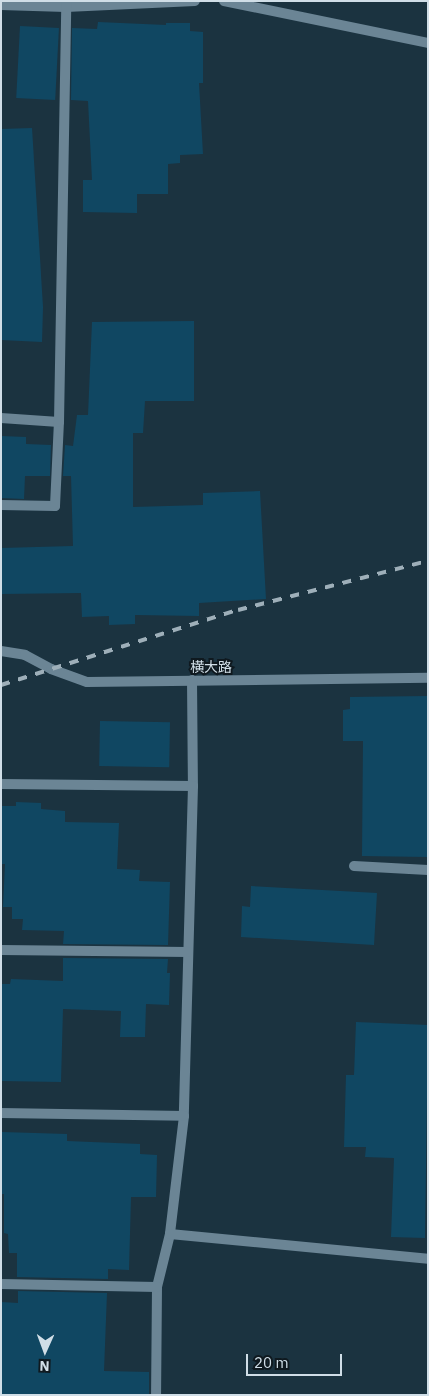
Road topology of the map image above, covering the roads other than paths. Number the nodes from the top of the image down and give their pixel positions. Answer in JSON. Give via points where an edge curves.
{"nodes":[{"id":1,"x":195,"y":1,"type":"edge"},
{"id":2,"x":224,"y":1,"type":"edge"},
{"id":3,"x":1,"y":4,"type":"edge"},
{"id":4,"x":66,"y":4,"type":"edge"},
{"id":5,"x":428,"y":43,"type":"edge"},
{"id":6,"x":1,"y":418,"type":"edge"},
{"id":7,"x":59,"y":422,"type":"junction"},
{"id":8,"x":1,"y":505,"type":"edge"},
{"id":9,"x":1,"y":652,"type":"edge"},
{"id":10,"x":428,"y":678,"type":"edge"},
{"id":11,"x":192,"y":680,"type":"junction"},
{"id":12,"x":1,"y":784,"type":"edge"},
{"id":13,"x":193,"y":786,"type":"junction"},
{"id":14,"x":354,"y":866,"type":"dead end"},
{"id":15,"x":428,"y":870,"type":"edge"},
{"id":16,"x":1,"y":950,"type":"edge"},
{"id":17,"x":188,"y":952,"type":"junction"},
{"id":18,"x":1,"y":1113,"type":"edge"},
{"id":19,"x":184,"y":1116,"type":"junction"},
{"id":20,"x":170,"y":1234,"type":"junction"},
{"id":21,"x":428,"y":1259,"type":"edge"},
{"id":22,"x":1,"y":1284,"type":"edge"},
{"id":23,"x":157,"y":1288,"type":"junction"},
{"id":24,"x":156,"y":1395,"type":"edge"}],
"edges":[{"from":1,"to":4,"type":"street"},
{"from":2,"to":5,"type":"street"},
{"from":3,"to":4,"type":"street"},
{"from":4,"to":7,"type":"street"},
{"from":6,"to":7,"type":"street"},
{"from":7,"to":8,"type":"street","via":[[55,506]]},
{"from":9,"to":11,"type":"street","name":"横大路","via":[[25,654],[51,669],[87,682]]},
{"from":10,"to":11,"type":"street","name":"横大路"},
{"from":11,"to":13,"type":"street"},
{"from":12,"to":13,"type":"street"},
{"from":13,"to":17,"type":"street"},
{"from":14,"to":15,"type":"street"},
{"from":16,"to":17,"type":"street"},
{"from":17,"to":19,"type":"street"},
{"from":18,"to":19,"type":"street"},
{"from":19,"to":20,"type":"street"},
{"from":20,"to":21,"type":"street"},
{"from":20,"to":23,"type":"street"},
{"from":22,"to":23,"type":"street"},
{"from":23,"to":24,"type":"street"}]}
